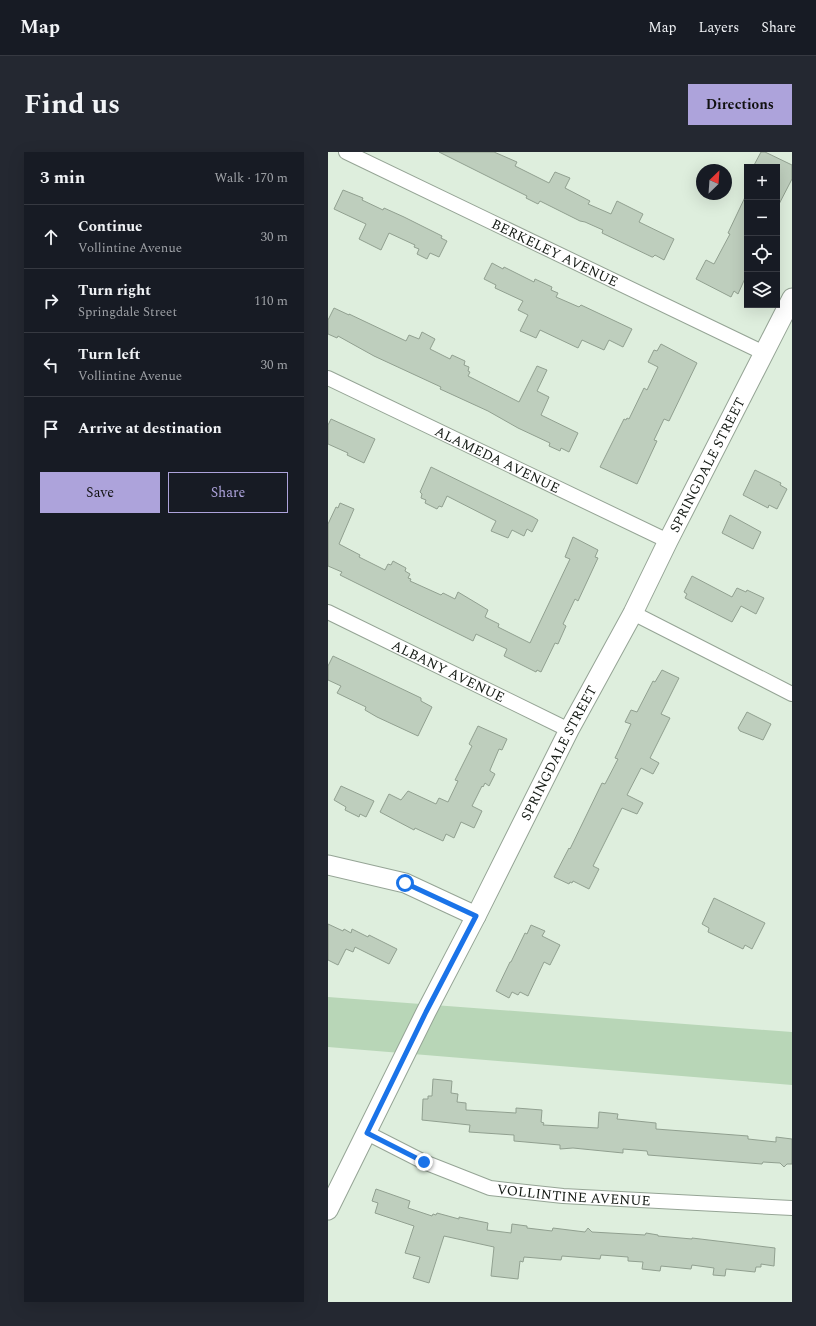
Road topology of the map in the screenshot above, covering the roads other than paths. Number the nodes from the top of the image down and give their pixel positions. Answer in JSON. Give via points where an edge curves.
{"nodes":[{"id":1,"x":346,"y":152,"type":"edge"},
{"id":2,"x":792,"y":298,"type":"edge"},
{"id":3,"x":764,"y":353,"type":"junction"},
{"id":4,"x":328,"y":378,"type":"edge"},
{"id":5,"x":668,"y":541,"type":"junction"},
{"id":6,"x":328,"y":612,"type":"edge"},
{"id":7,"x":633,"y":613,"type":"junction"},
{"id":8,"x":792,"y":694,"type":"edge"},
{"id":9,"x":570,"y":730,"type":"junction"},
{"id":10,"x":328,"y":865,"type":"edge"},
{"id":11,"x":476,"y":916,"type":"junction"},
{"id":12,"x":367,"y":1133,"type":"junction"},
{"id":13,"x":792,"y":1208,"type":"edge"},
{"id":14,"x":328,"y":1210,"type":"edge"}],
"edges":[{"from":1,"to":3,"type":"street","name":"BERKELEY AVENUE"},
{"from":2,"to":3,"type":"street","name":"SPRINGDALE STREET"},
{"from":3,"to":5,"type":"street","name":"SPRINGDALE STREET"},
{"from":4,"to":5,"type":"street","name":"ALAMEDA AVENUE"},
{"from":5,"to":7,"type":"street","name":"SPRINGDALE STREET"},
{"from":6,"to":9,"type":"street","name":"ALBANY AVENUE"},
{"from":7,"to":8,"type":"street"},
{"from":7,"to":9,"type":"street","name":"SPRINGDALE STREET"},
{"from":9,"to":11,"type":"street","name":"SPRINGDALE STREET"},
{"from":10,"to":11,"type":"street","via":[[405,883]]},
{"from":11,"to":12,"type":"street","name":"SPRINGDALE STREET"},
{"from":12,"to":13,"type":"street","name":"VOLLINTINE AVENUE","via":[[424,1162],[490,1188],[563,1196]]},
{"from":12,"to":14,"type":"street","name":"SPRINGDALE STREET"}]}
